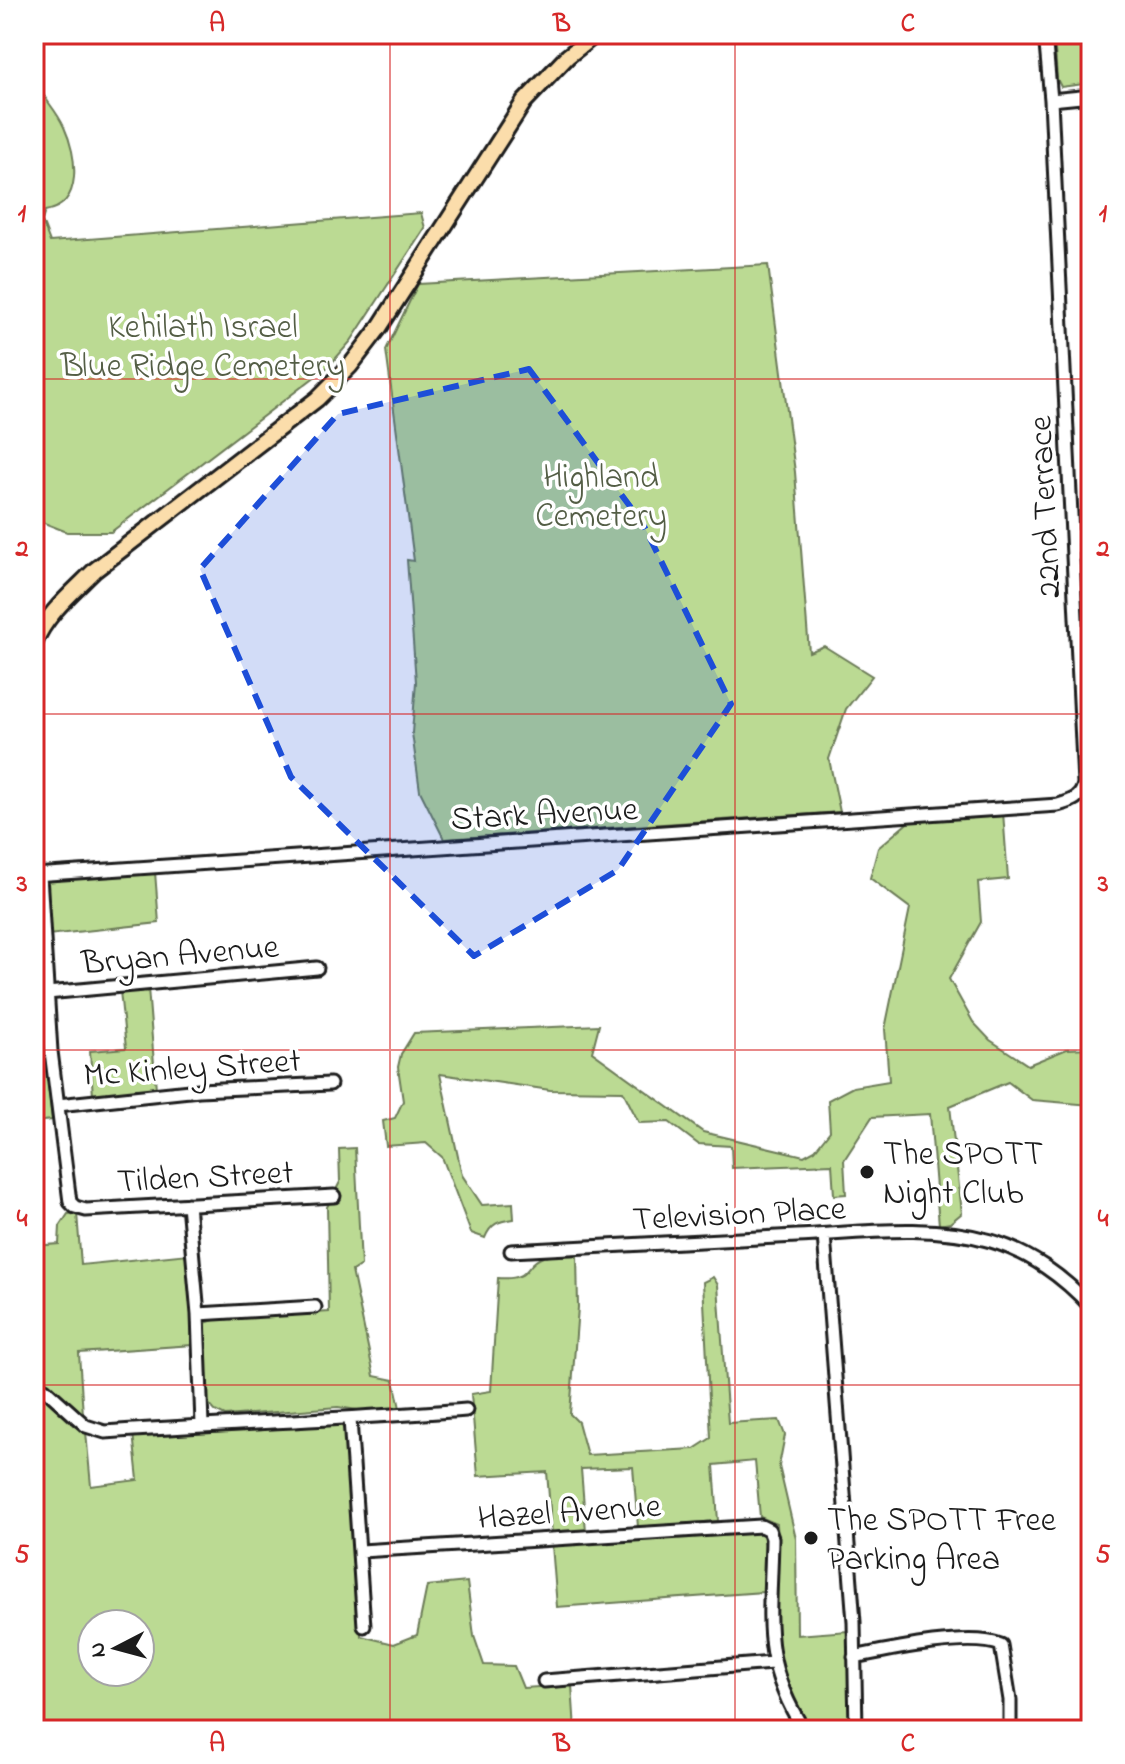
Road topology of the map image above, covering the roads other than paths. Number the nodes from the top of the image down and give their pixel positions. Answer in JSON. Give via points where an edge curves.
{"nodes":[{"id":1,"x":596,"y":34,"type":"edge"},
{"id":2,"x":1045,"y":34,"type":"edge"},
{"id":3,"x":1091,"y":96,"type":"edge"},
{"id":4,"x":1051,"y":100,"type":"junction"},
{"id":5,"x":34,"y":616,"type":"edge"},
{"id":6,"x":36,"y":638,"type":"edge"},
{"id":7,"x":1058,"y":805,"type":"joint"},
{"id":8,"x":37,"y":875,"type":"edge"},
{"id":9,"x":317,"y":968,"type":"dead end"},
{"id":10,"x":47,"y":993,"type":"junction"},
{"id":11,"x":330,"y":1084,"type":"dead end"},
{"id":12,"x":58,"y":1105,"type":"junction"},
{"id":13,"x":334,"y":1196,"type":"dead end"},
{"id":14,"x":188,"y":1204,"type":"junction"},
{"id":15,"x":824,"y":1235,"type":"junction"},
{"id":16,"x":511,"y":1251,"type":"dead end"},
{"id":17,"x":315,"y":1307,"type":"dead end"},
{"id":18,"x":1091,"y":1307,"type":"edge"},
{"id":19,"x":198,"y":1314,"type":"junction"},
{"id":20,"x":34,"y":1385,"type":"edge"},
{"id":21,"x":466,"y":1410,"type":"dead end"},
{"id":22,"x":350,"y":1419,"type":"junction"},
{"id":23,"x":202,"y":1425,"type":"junction"},
{"id":24,"x":361,"y":1551,"type":"junction"},
{"id":25,"x":364,"y":1626,"type":"dead end"},
{"id":26,"x":854,"y":1657,"type":"junction"},
{"id":27,"x":773,"y":1663,"type":"junction"},
{"id":28,"x":544,"y":1681,"type":"dead end"},
{"id":29,"x":804,"y":1730,"type":"edge"},
{"id":30,"x":856,"y":1730,"type":"edge"},
{"id":31,"x":1010,"y":1730,"type":"edge"}],
"edges":[{"from":1,"to":6,"type":"main road","via":[[524,102],[350,366],[317,399],[95,570]]},
{"from":2,"to":4,"type":"street","name":"22nd Terrace"},
{"from":3,"to":4,"type":"street"},
{"from":4,"to":7,"type":"street","name":"22nd Terrace","via":[[1084,784],[1075,800]]},
{"from":5,"to":6,"type":"street"},
{"from":7,"to":8,"type":"street","name":"Stark Avenue"},
{"from":8,"to":10,"type":"street"},
{"from":9,"to":10,"type":"street","name":"Bryan Avenue"},
{"from":10,"to":12,"type":"street"},
{"from":11,"to":12,"type":"street","name":"Mc Kinley Street","via":[[199,1090]]},
{"from":12,"to":14,"type":"street","name":"Tilden Street","via":[[70,1202],[86,1210]]},
{"from":13,"to":14,"type":"street","name":"Tilden Street"},
{"from":14,"to":19,"type":"street"},
{"from":15,"to":16,"type":"street","name":"Television Place"},
{"from":15,"to":18,"type":"street","name":"Television Place","via":[[928,1231],[993,1241],[1046,1267]]},
{"from":15,"to":26,"type":"street"},
{"from":17,"to":19,"type":"street"},
{"from":19,"to":23,"type":"street"},
{"from":20,"to":23,"type":"street","via":[[86,1426],[105,1432]]},
{"from":21,"to":22,"type":"street"},
{"from":22,"to":23,"type":"street"},
{"from":22,"to":24,"type":"street"},
{"from":24,"to":25,"type":"street"},
{"from":24,"to":27,"type":"street","name":"Hazel Avenue","via":[[761,1526],[769,1530],[772,1541],[768,1633]]},
{"from":26,"to":30,"type":"street"},
{"from":26,"to":31,"type":"street","via":[[925,1644],[995,1642],[1001,1645]]},
{"from":27,"to":28,"type":"street"},
{"from":27,"to":29,"type":"street"}]}
